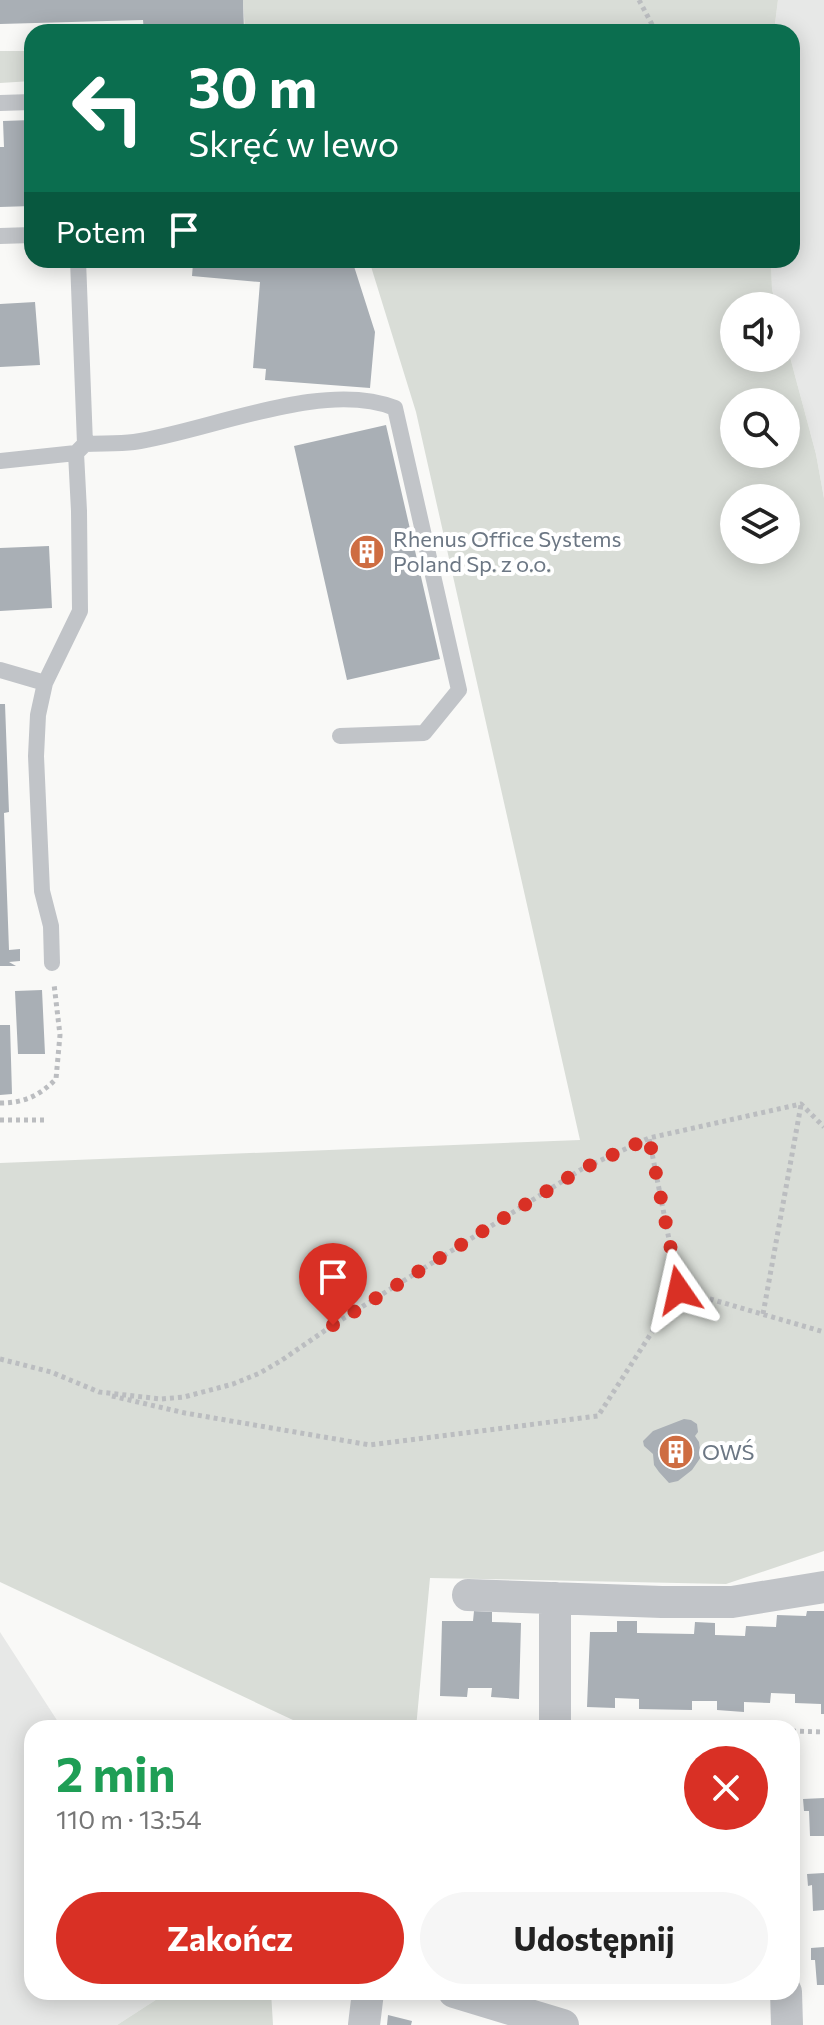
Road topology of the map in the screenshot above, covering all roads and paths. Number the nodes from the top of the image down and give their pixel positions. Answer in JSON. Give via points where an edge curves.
{"nodes":[{"id":1,"x":639,"y":0,"type":"edge"},
{"id":2,"x":652,"y":24,"type":"edge"},
{"id":3,"x":24,"y":102,"type":"edge"},
{"id":4,"x":0,"y":103,"type":"edge"},
{"id":5,"x":24,"y":235,"type":"edge"},
{"id":6,"x":0,"y":236,"type":"edge"},
{"id":7,"x":78,"y":268,"type":"edge"},
{"id":8,"x":80,"y":449,"type":"junction"},
{"id":9,"x":0,"y":461,"type":"edge"},
{"id":10,"x":0,"y":670,"type":"edge"},
{"id":11,"x":45,"y":683,"type":"junction"},
{"id":12,"x":340,"y":736,"type":"dead end"},
{"id":13,"x":52,"y":963,"type":"joint"},
{"id":14,"x":0,"y":1103,"type":"edge"},
{"id":15,"x":801,"y":1104,"type":"junction"},
{"id":16,"x":0,"y":1120,"type":"edge"},
{"id":17,"x":48,"y":1120,"type":"dead end"},
{"id":18,"x":824,"y":1127,"type":"edge"},
{"id":19,"x":649,"y":1138,"type":"junction"},
{"id":20,"x":679,"y":1290,"type":"junction"},
{"id":21,"x":763,"y":1314,"type":"junction"},
{"id":22,"x":824,"y":1332,"type":"edge"},
{"id":23,"x":0,"y":1359,"type":"edge"},
{"id":24,"x":99,"y":1392,"type":"junction"},
{"id":25,"x":824,"y":1587,"type":"edge"},
{"id":26,"x":468,"y":1595,"type":"dead end"},
{"id":27,"x":555,"y":1598,"type":"junction"},
{"id":28,"x":555,"y":1720,"type":"edge"},
{"id":29,"x":800,"y":1731,"type":"edge"},
{"id":30,"x":824,"y":1732,"type":"edge"},
{"id":31,"x":367,"y":2000,"type":"edge"},
{"id":32,"x":786,"y":2000,"type":"edge"},
{"id":33,"x":524,"y":2002,"type":"edge"},
{"id":34,"x":364,"y":2025,"type":"edge"},
{"id":35,"x":563,"y":2025,"type":"edge"},
{"id":36,"x":787,"y":2025,"type":"edge"}],
"edges":[{"from":1,"to":2,"type":"path"},
{"from":3,"to":4,"type":"lane"},
{"from":5,"to":6,"type":"lane"},
{"from":7,"to":8,"type":"lane"},
{"from":8,"to":9,"type":"lane"},
{"from":8,"to":11,"type":"lane","via":[[80,611]]},
{"from":8,"to":12,"type":"lane","via":[[134,442],[323,399],[395,408],[459,690],[424,733]]},
{"from":10,"to":11,"type":"lane"},
{"from":11,"to":13,"type":"lane","via":[[36,756],[42,891],[51,926]]},
{"from":13,"to":14,"type":"path","via":[[60,1035],[56,1079],[39,1096]]},
{"from":15,"to":18,"type":"path"},
{"from":15,"to":19,"type":"path"},
{"from":15,"to":21,"type":"path"},
{"from":16,"to":17,"type":"path"},
{"from":19,"to":20,"type":"path"},
{"from":19,"to":24,"type":"path","via":[[582,1169],[260,1373],[184,1397]]},
{"from":20,"to":21,"type":"path"},
{"from":20,"to":24,"type":"path","via":[[598,1416],[370,1445],[185,1413]]},
{"from":21,"to":22,"type":"path"},
{"from":23,"to":24,"type":"path"},
{"from":25,"to":27,"type":"street","via":[[732,1602]]},
{"from":26,"to":27,"type":"street"},
{"from":27,"to":28,"type":"street"},
{"from":29,"to":30,"type":"path"},
{"from":31,"to":34,"type":"street"},
{"from":32,"to":36,"type":"street"},
{"from":33,"to":35,"type":"street"}]}
